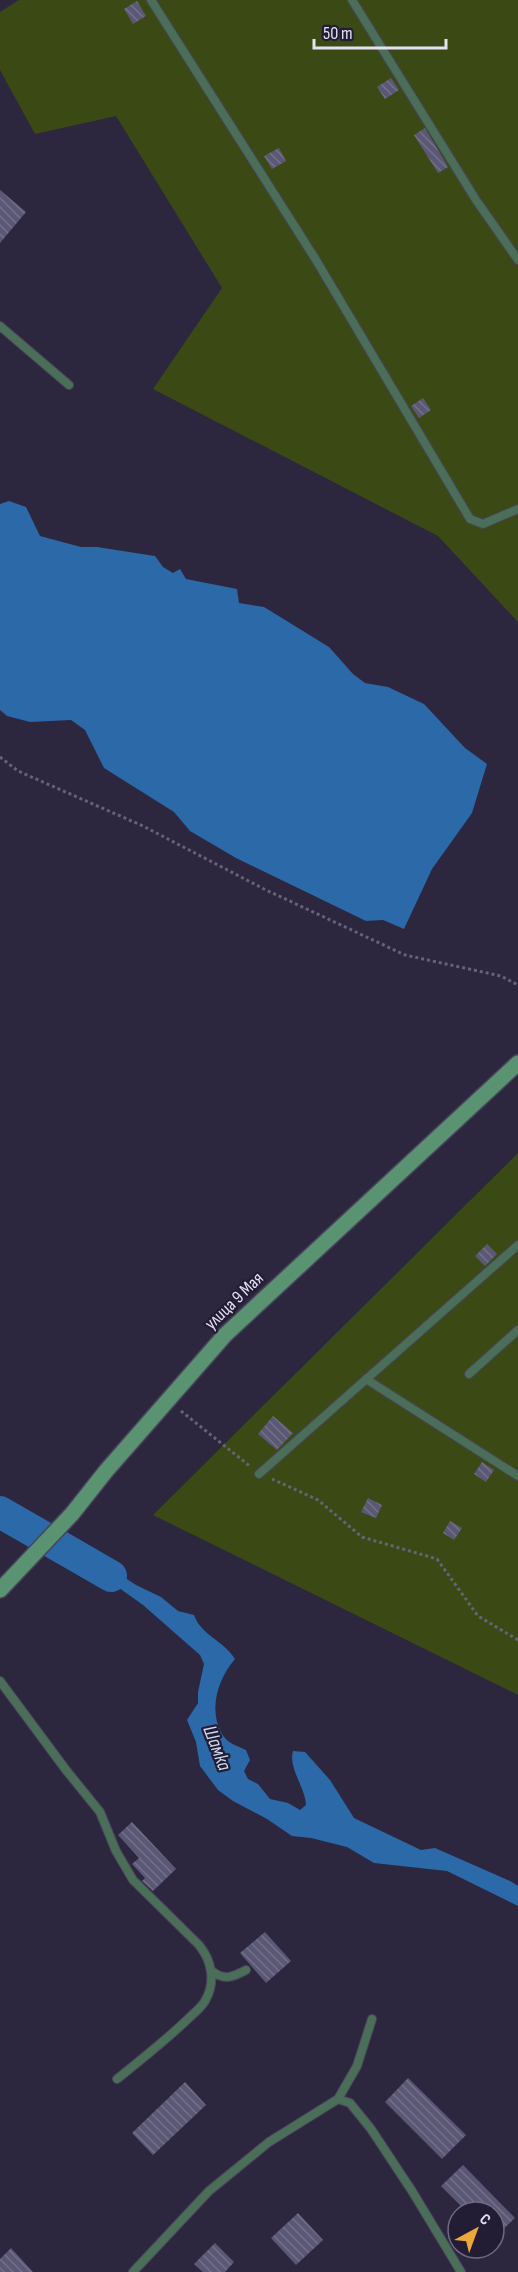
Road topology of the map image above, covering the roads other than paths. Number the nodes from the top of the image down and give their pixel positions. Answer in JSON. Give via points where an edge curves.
{"nodes":[{"id":1,"x":151,"y":0,"type":"edge"},
{"id":2,"x":352,"y":0,"type":"edge"},
{"id":3,"x":518,"y":260,"type":"edge"},
{"id":4,"x":0,"y":326,"type":"edge"},
{"id":5,"x":69,"y":385,"type":"dead end"},
{"id":6,"x":518,"y":509,"type":"edge"},
{"id":7,"x":518,"y":1063,"type":"edge"},
{"id":8,"x":518,"y":1245,"type":"edge"},
{"id":9,"x":518,"y":1330,"type":"edge"},
{"id":10,"x":469,"y":1374,"type":"dead end"},
{"id":11,"x":366,"y":1379,"type":"junction"},
{"id":12,"x":259,"y":1473,"type":"road end"},
{"id":13,"x":517,"y":1474,"type":"edge"},
{"id":14,"x":0,"y":1590,"type":"edge"},
{"id":15,"x":0,"y":1681,"type":"edge"},
{"id":16,"x":246,"y":1970,"type":"dead end"},
{"id":17,"x":212,"y":1971,"type":"junction"},
{"id":18,"x":372,"y":2019,"type":"dead end"},
{"id":19,"x":117,"y":2079,"type":"dead end"},
{"id":20,"x":338,"y":2099,"type":"junction"},
{"id":21,"x":134,"y":2272,"type":"edge"},
{"id":22,"x":461,"y":2272,"type":"edge"}],
"edges":[{"from":1,"to":6,"type":"lane","via":[[315,260],[470,519],[483,524]]},
{"from":2,"to":3,"type":"lane","via":[[476,200]]},
{"from":4,"to":5,"type":"lane"},
{"from":7,"to":14,"type":"main road","name":"улица 9 Мая","via":[[225,1335],[72,1514]]},
{"from":8,"to":11,"type":"lane"},
{"from":9,"to":10,"type":"lane"},
{"from":11,"to":12,"type":"lane"},
{"from":11,"to":13,"type":"lane"},
{"from":15,"to":17,"type":"lane","via":[[100,1812],[133,1880],[199,1945]]},
{"from":16,"to":17,"type":"lane","via":[[230,1978],[219,1977]]},
{"from":17,"to":19,"type":"lane","via":[[206,2001],[199,2010]]},
{"from":18,"to":20,"type":"lane","via":[[357,2066]]},
{"from":20,"to":21,"type":"lane","via":[[269,2142],[209,2191]]},
{"from":20,"to":22,"type":"lane","via":[[350,2103],[371,2129]]}]}
